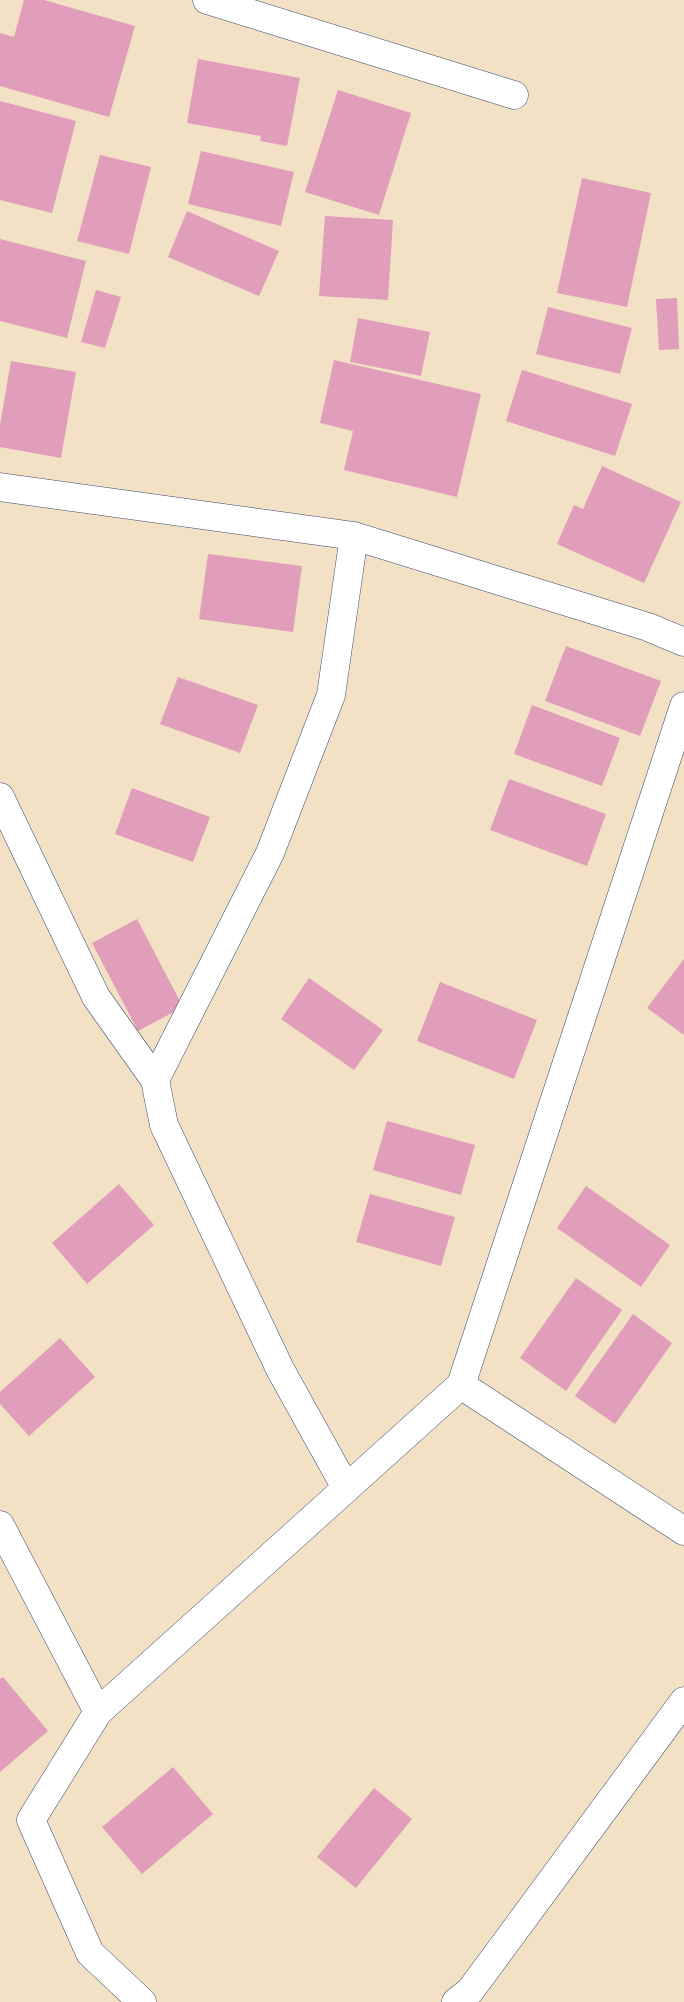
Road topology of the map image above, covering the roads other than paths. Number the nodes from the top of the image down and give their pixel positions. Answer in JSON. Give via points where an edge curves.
{"nodes":[{"id":1,"x":207,"y":0,"type":"edge"},
{"id":2,"x":514,"y":95,"type":"dead end"},
{"id":3,"x":0,"y":486,"type":"edge"},
{"id":4,"x":354,"y":536,"type":"junction"},
{"id":5,"x":684,"y":642,"type":"edge"},
{"id":6,"x":684,"y":706,"type":"edge"},
{"id":7,"x":0,"y":797,"type":"edge"},
{"id":8,"x":154,"y":1080,"type":"junction"},
{"id":9,"x":461,"y":1385,"type":"junction"},
{"id":10,"x":346,"y":1488,"type":"junction"},
{"id":11,"x":0,"y":1525,"type":"edge"},
{"id":12,"x":684,"y":1531,"type":"edge"},
{"id":13,"x":684,"y":1701,"type":"edge"},
{"id":14,"x":98,"y":1712,"type":"junction"},
{"id":15,"x":142,"y":2002,"type":"edge"},
{"id":16,"x":456,"y":2002,"type":"edge"}],
"edges":[{"from":1,"to":2,"type":"street"},
{"from":3,"to":4,"type":"street"},
{"from":4,"to":5,"type":"street","via":[[648,627]]},
{"from":4,"to":8,"type":"street","via":[[331,695],[270,854]]},
{"from":6,"to":9,"type":"street"},
{"from":7,"to":8,"type":"street","via":[[96,997]]},
{"from":8,"to":10,"type":"street","via":[[164,1125],[280,1369]]},
{"from":9,"to":10,"type":"street"},
{"from":9,"to":12,"type":"street"},
{"from":10,"to":14,"type":"street"},
{"from":11,"to":14,"type":"street"},
{"from":13,"to":16,"type":"street","via":[[470,1991]]},
{"from":14,"to":15,"type":"street","via":[[31,1820],[90,1953]]}]}
